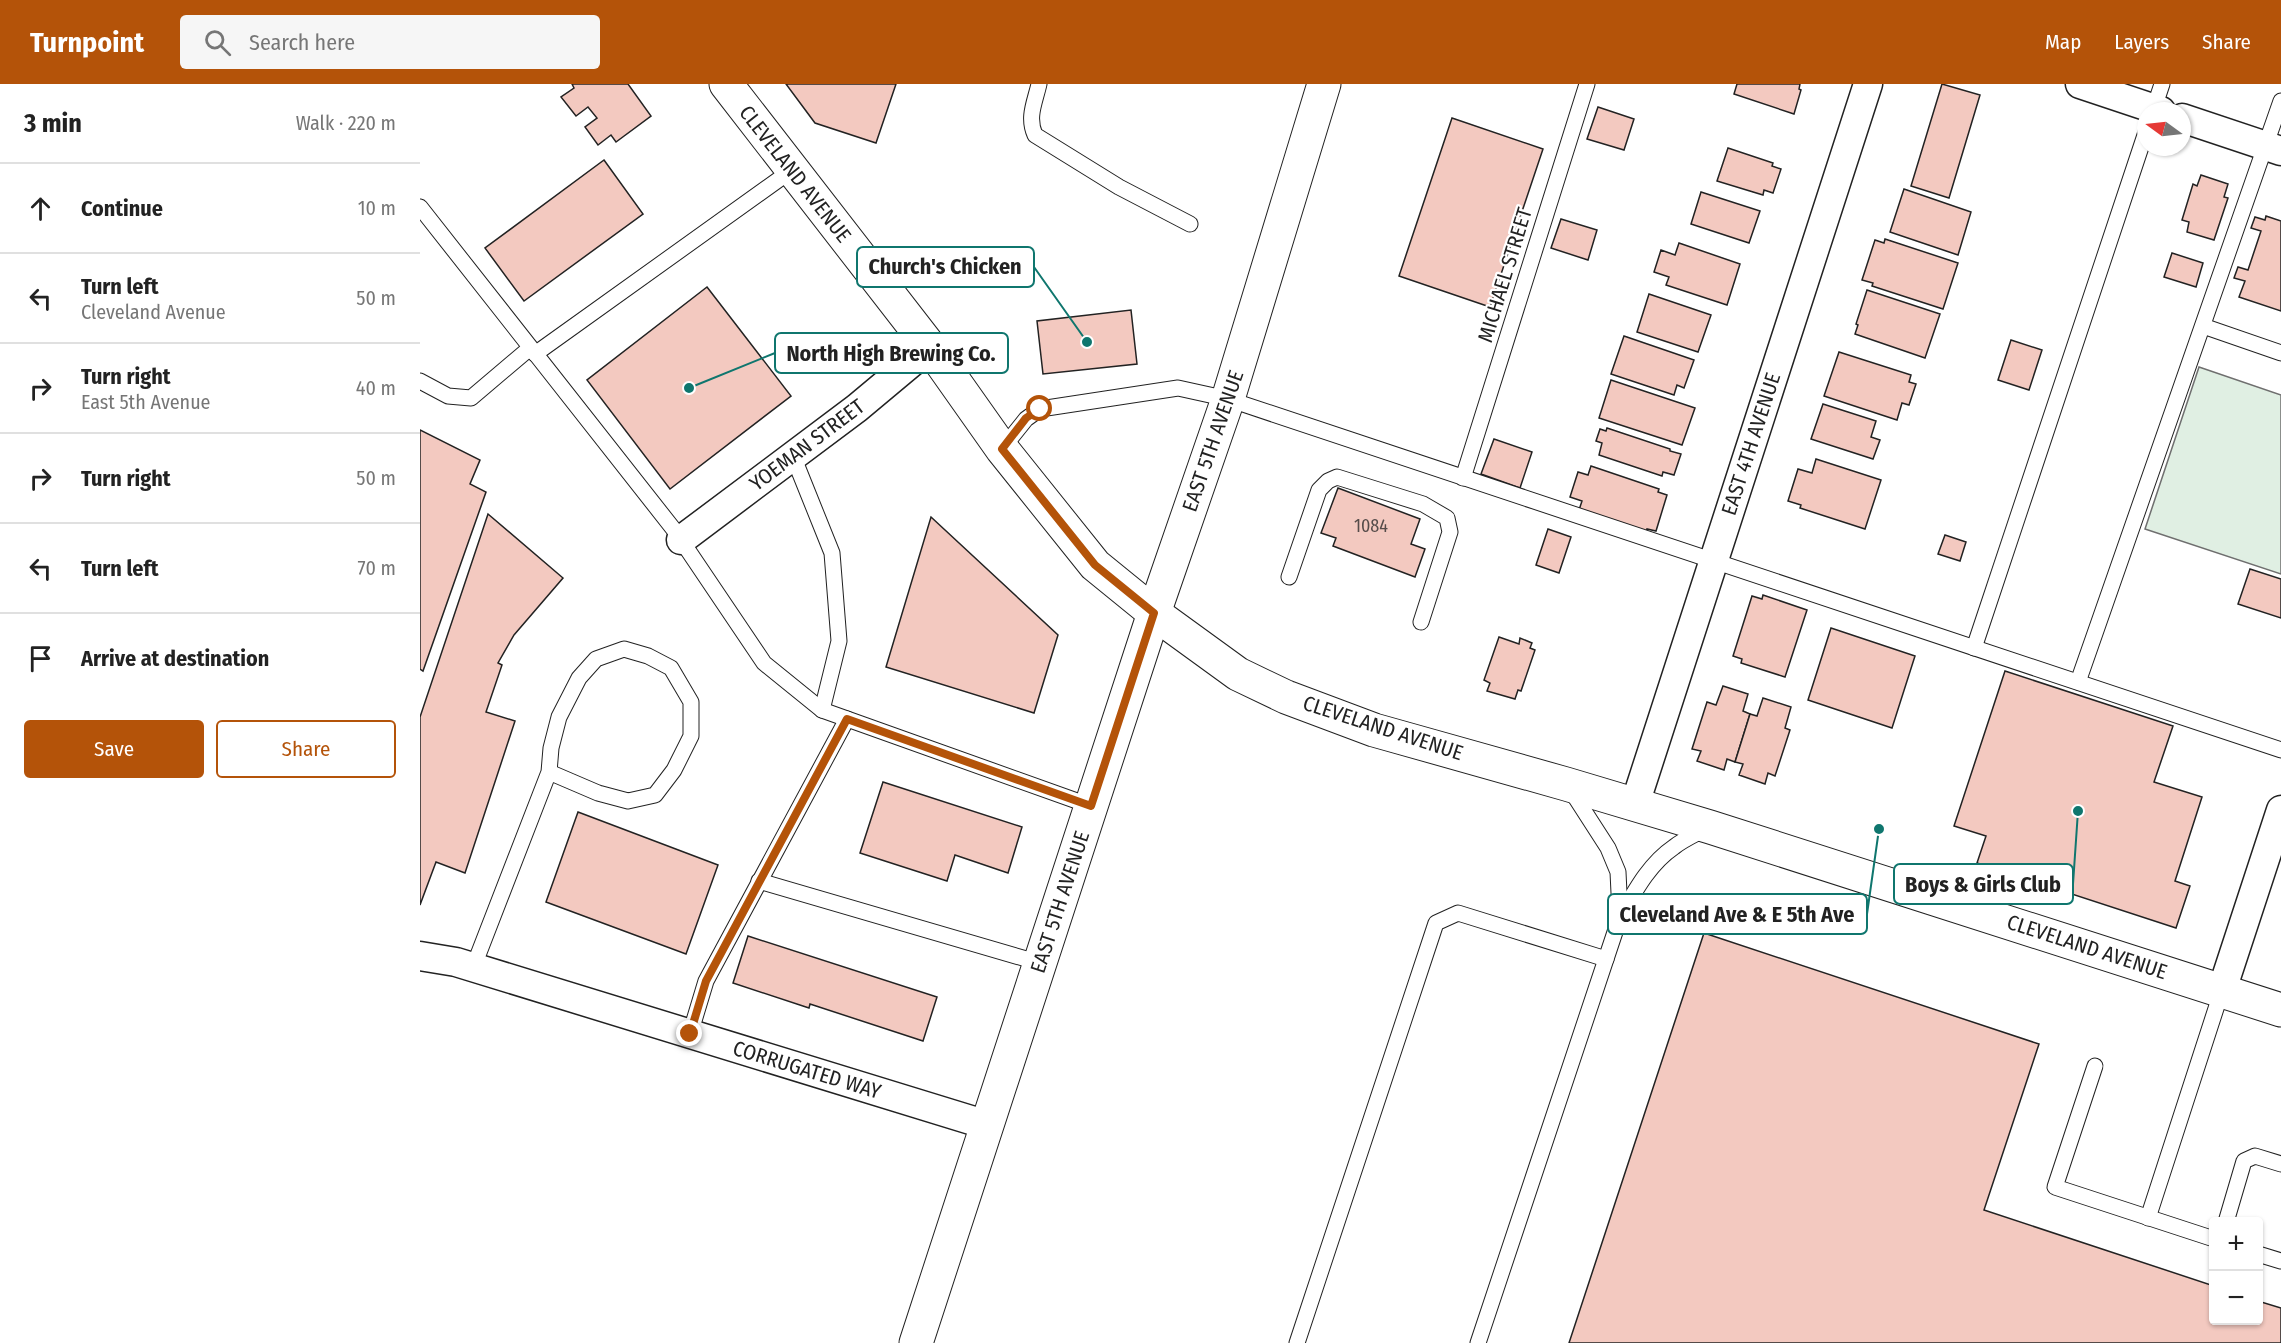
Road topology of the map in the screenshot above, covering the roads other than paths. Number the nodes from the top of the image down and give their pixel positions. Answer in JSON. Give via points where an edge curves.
{"nodes":[{"id":1,"x":1040,"y":84,"type":"edge"},
{"id":2,"x":1324,"y":84,"type":"edge"},
{"id":3,"x":1587,"y":84,"type":"edge"},
{"id":4,"x":1868,"y":84,"type":"edge"},
{"id":5,"x":2080,"y":84,"type":"edge"},
{"id":6,"x":739,"y":91,"type":"edge"},
{"id":7,"x":2281,"y":101,"type":"edge"},
{"id":8,"x":2137,"y":103,"type":"edge"},
{"id":9,"x":2191,"y":121,"type":"edge"},
{"id":10,"x":2274,"y":148,"type":"edge"},
{"id":11,"x":2139,"y":156,"type":"edge"},
{"id":12,"x":792,"y":170,"type":"junction"},
{"id":13,"x":420,"y":207,"type":"edge"},
{"id":14,"x":1190,"y":224,"type":"dead end"},
{"id":15,"x":2203,"y":326,"type":"junction"},
{"id":16,"x":930,"y":347,"type":"junction"},
{"id":17,"x":533,"y":351,"type":"junction"},
{"id":18,"x":2281,"y":353,"type":"edge"},
{"id":19,"x":420,"y":381,"type":"edge"},
{"id":20,"x":1228,"y":399,"type":"junction"},
{"id":21,"x":1002,"y":449,"type":"junction"},
{"id":22,"x":793,"y":456,"type":"junction"},
{"id":23,"x":1463,"y":478,"type":"junction"},
{"id":24,"x":681,"y":540,"type":"junction"},
{"id":25,"x":1713,"y":561,"type":"junction"},
{"id":26,"x":1289,"y":577,"type":"dead end"},
{"id":27,"x":1154,"y":613,"type":"junction"},
{"id":28,"x":1421,"y":622,"type":"dead end"},
{"id":29,"x":1974,"y":648,"type":"junction"},
{"id":30,"x":2078,"y":682,"type":"junction"},
{"id":31,"x":822,"y":710,"type":"junction"},
{"id":32,"x":847,"y":719,"type":"junction"},
{"id":33,"x":2281,"y":750,"type":"edge"},
{"id":34,"x":549,"y":772,"type":"junction"},
{"id":35,"x":1566,"y":783,"type":"junction"},
{"id":36,"x":1635,"y":804,"type":"junction"},
{"id":37,"x":1091,"y":806,"type":"junction"},
{"id":38,"x":2281,"y":810,"type":"edge"},
{"id":39,"x":1710,"y":827,"type":"junction"},
{"id":40,"x":759,"y":881,"type":"junction"},
{"id":41,"x":1620,"y":917,"type":"junction"},
{"id":42,"x":420,"y":956,"type":"edge"},
{"id":43,"x":1606,"y":959,"type":"junction"},
{"id":44,"x":1040,"y":963,"type":"junction"},
{"id":45,"x":473,"y":968,"type":"junction"},
{"id":46,"x":2222,"y":990,"type":"junction"},
{"id":47,"x":2281,"y":1010,"type":"edge"},
{"id":48,"x":690,"y":1034,"type":"junction"},
{"id":49,"x":2095,"y":1066,"type":"dead end"},
{"id":50,"x":987,"y":1125,"type":"junction"},
{"id":51,"x":2281,"y":1164,"type":"edge"},
{"id":52,"x":2227,"y":1217,"type":"edge"},
{"id":53,"x":2148,"y":1218,"type":"junction"},
{"id":54,"x":2209,"y":1237,"type":"edge"},
{"id":55,"x":2263,"y":1255,"type":"edge"},
{"id":56,"x":2281,"y":1261,"type":"edge"},
{"id":57,"x":916,"y":1343,"type":"edge"},
{"id":58,"x":1298,"y":1343,"type":"edge"},
{"id":59,"x":1478,"y":1343,"type":"edge"}],
"edges":[{"from":1,"to":14,"type":"lane","via":[[1030,117],[1035,135],[1119,187]]},
{"from":2,"to":20,"type":"main road","name":"EAST 5TH AVENUE"},
{"from":3,"to":23,"type":"lane","name":"MICHAEL STREET"},
{"from":4,"to":25,"type":"street","name":"EAST 4TH AVENUE"},
{"from":5,"to":8,"type":"street"},
{"from":6,"to":12,"type":"main road","name":"CLEVELAND AVENUE"},
{"from":7,"to":10,"type":"lane"},
{"from":9,"to":10,"type":"street"},
{"from":10,"to":15,"type":"lane"},
{"from":11,"to":29,"type":"lane"},
{"from":12,"to":16,"type":"main road","name":"CLEVELAND AVENUE"},
{"from":12,"to":17,"type":"lane"},
{"from":13,"to":17,"type":"lane"},
{"from":15,"to":18,"type":"lane"},
{"from":15,"to":30,"type":"lane"},
{"from":16,"to":21,"type":"main road","name":"CLEVELAND AVENUE"},
{"from":16,"to":22,"type":"street","name":"YOEMAN STREET"},
{"from":17,"to":19,"type":"lane","via":[[471,398],[448,396]]},
{"from":17,"to":24,"type":"lane"},
{"from":20,"to":21,"type":"lane","via":[[1178,388],[1040,409],[1026,418]]},
{"from":20,"to":23,"type":"lane"},
{"from":20,"to":27,"type":"main road","name":"EAST 5TH AVENUE"},
{"from":21,"to":27,"type":"main road","name":"CLEVELAND AVENUE","via":[[1095,565]]},
{"from":22,"to":24,"type":"street","name":"YOEMAN STREET"},
{"from":22,"to":31,"type":"lane","via":[[831,553],[838,641]]},
{"from":23,"to":25,"type":"lane"},
{"from":24,"to":31,"type":"lane","via":[[764,663]]},
{"from":25,"to":29,"type":"lane"},
{"from":25,"to":36,"type":"street","name":"EAST 4TH AVENUE"},
{"from":26,"to":28,"type":"lane","via":[[1319,490],[1328,481],[1337,477],[1424,504],[1447,518],[1450,532]]},
{"from":27,"to":35,"type":"main road","name":"CLEVELAND AVENUE","via":[[1238,674],[1286,697],[1374,730]]},
{"from":27,"to":37,"type":"main road","name":"EAST 5TH AVENUE"},
{"from":29,"to":30,"type":"lane"},
{"from":30,"to":33,"type":"lane"},
{"from":31,"to":32,"type":"lane"},
{"from":32,"to":37,"type":"lane"},
{"from":32,"to":40,"type":"lane"},
{"from":34,"to":34,"type":"lane","via":[[559,717],[579,678],[596,659],[624,649],[671,668],[691,702],[691,736],[674,770],[655,795],[628,801]]},
{"from":34,"to":45,"type":"lane"},
{"from":35,"to":36,"type":"main road","name":"CLEVELAND AVENUE"},
{"from":35,"to":41,"type":"lane","via":[[1608,848],[1618,872]]},
{"from":36,"to":39,"type":"main road","name":"CLEVELAND AVENUE"},
{"from":37,"to":44,"type":"main road","name":"EAST 5TH AVENUE"},
{"from":38,"to":46,"type":"street"},
{"from":39,"to":41,"type":"lane","via":[[1660,859],[1643,878]]},
{"from":39,"to":46,"type":"main road","name":"CLEVELAND AVENUE"},
{"from":40,"to":44,"type":"lane"},
{"from":40,"to":48,"type":"lane","via":[[706,981]]},
{"from":41,"to":43,"type":"lane"},
{"from":42,"to":45,"type":"street","name":"CORRUGATED WAY"},
{"from":43,"to":58,"type":"lane","via":[[1458,913],[1436,923]]},
{"from":43,"to":59,"type":"lane"},
{"from":44,"to":50,"type":"main road","name":"EAST 5TH AVENUE"},
{"from":45,"to":48,"type":"street","name":"CORRUGATED WAY"},
{"from":46,"to":47,"type":"main road","name":"CLEVELAND AVENUE"},
{"from":46,"to":53,"type":"lane"},
{"from":48,"to":50,"type":"street","name":"CORRUGATED WAY"},
{"from":49,"to":53,"type":"lane","via":[[2055,1187]]},
{"from":50,"to":57,"type":"main road","name":"EAST 5TH AVENUE"},
{"from":51,"to":52,"type":"lane","via":[[2255,1155],[2244,1161]]},
{"from":53,"to":54,"type":"lane"},
{"from":55,"to":56,"type":"lane"}]}
